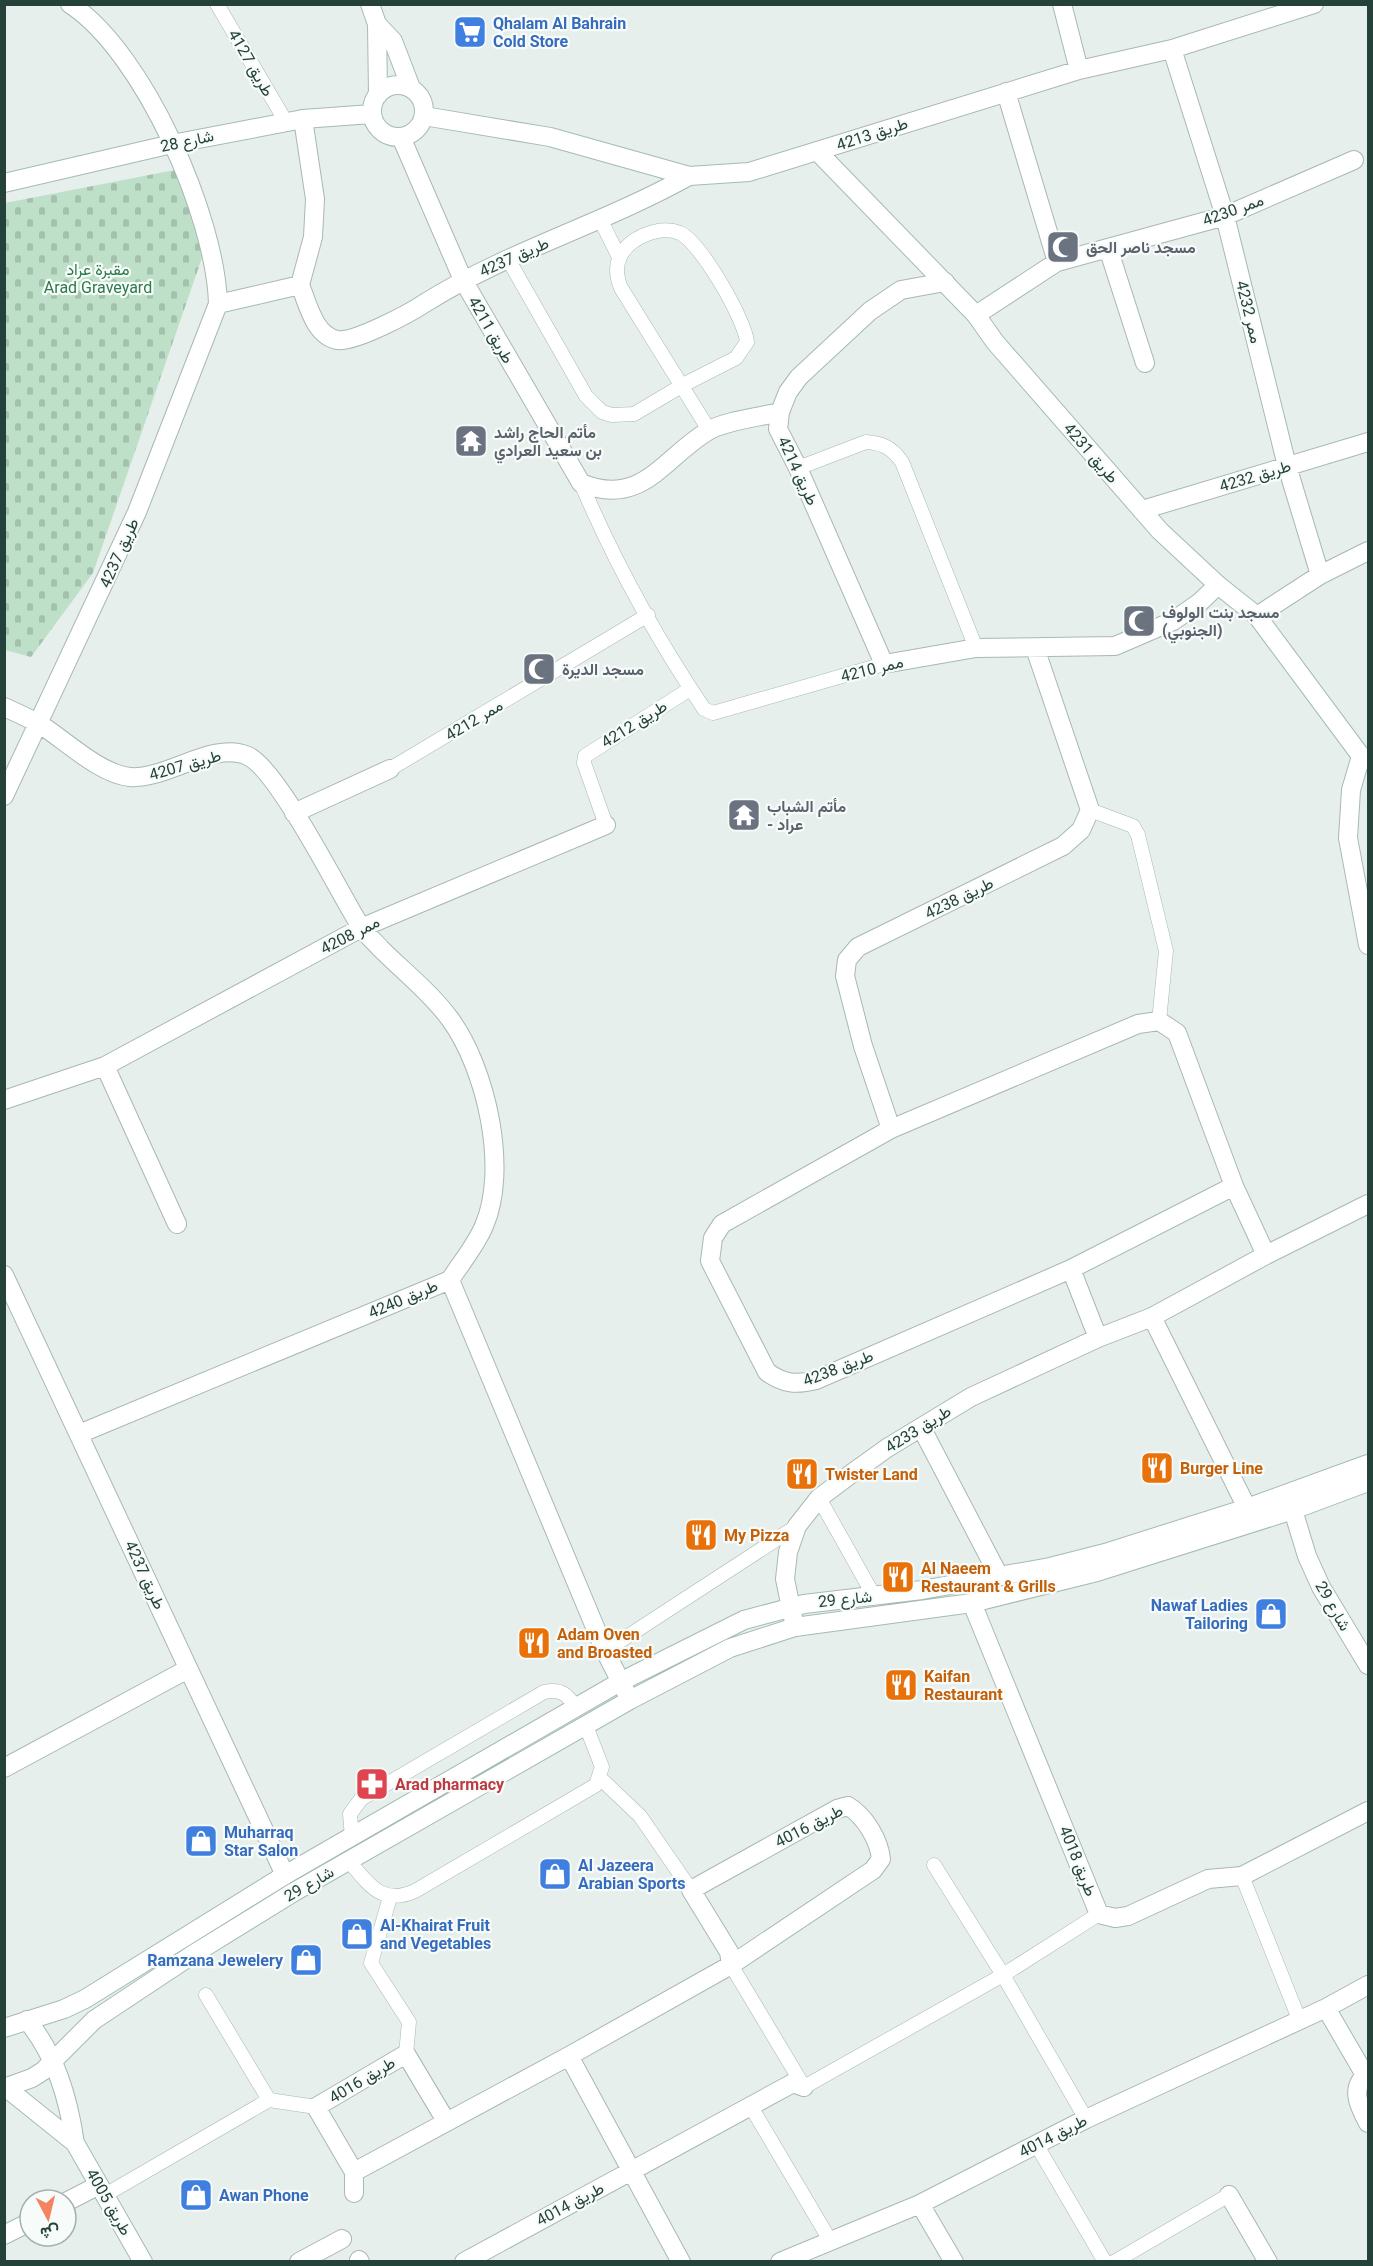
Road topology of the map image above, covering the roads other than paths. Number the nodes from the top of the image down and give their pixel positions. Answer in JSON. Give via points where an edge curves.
{"nodes":[{"id":1,"x":70,"y":4,"type":"edge"},
{"id":2,"x":217,"y":4,"type":"edge"},
{"id":3,"x":370,"y":4,"type":"edge"},
{"id":4,"x":1062,"y":4,"type":"edge"},
{"id":5,"x":1314,"y":4,"type":"edge"},
{"id":6,"x":377,"y":24,"type":"junction"},
{"id":7,"x":1172,"y":50,"type":"junction"},
{"id":8,"x":1079,"y":70,"type":"junction"},
{"id":9,"x":411,"y":88,"type":"junction"},
{"id":10,"x":1006,"y":92,"type":"junction"},
{"id":11,"x":378,"y":95,"type":"junction"},
{"id":12,"x":372,"y":114,"type":"junction"},
{"id":13,"x":424,"y":116,"type":"junction"},
{"id":14,"x":294,"y":120,"type":"junction"},
{"id":15,"x":401,"y":136,"type":"junction"},
{"id":16,"x":172,"y":144,"type":"junction"},
{"id":17,"x":817,"y":151,"type":"junction"},
{"id":18,"x":1354,"y":160,"type":"dead end"},
{"id":19,"x":689,"y":176,"type":"junction"},
{"id":20,"x":4,"y":183,"type":"edge"},
{"id":21,"x":1225,"y":216,"type":"junction"},
{"id":22,"x":600,"y":219,"type":"junction"},
{"id":23,"x":1108,"y":248,"type":"junction"},
{"id":24,"x":620,"y":257,"type":"junction"},
{"id":25,"x":508,"y":259,"type":"junction"},
{"id":26,"x":1058,"y":262,"type":"junction"},
{"id":27,"x":463,"y":280,"type":"junction"},
{"id":28,"x":945,"y":282,"type":"junction"},
{"id":29,"x":300,"y":285,"type":"junction"},
{"id":30,"x":218,"y":304,"type":"junction"},
{"id":31,"x":976,"y":315,"type":"junction"},
{"id":32,"x":1145,"y":363,"type":"dead end"},
{"id":33,"x":683,"y":385,"type":"junction"},
{"id":34,"x":780,"y":412,"type":"junction"},
{"id":35,"x":710,"y":430,"type":"junction"},
{"id":36,"x":1368,"y":442,"type":"edge"},
{"id":37,"x":1287,"y":466,"type":"junction"},
{"id":38,"x":798,"y":468,"type":"junction"},
{"id":39,"x":581,"y":483,"type":"junction"},
{"id":40,"x":1142,"y":510,"type":"junction"},
{"id":41,"x":1368,"y":551,"type":"edge"},
{"id":42,"x":1320,"y":575,"type":"junction"},
{"id":43,"x":1218,"y":585,"type":"junction"},
{"id":44,"x":648,"y":615,"type":"junction"},
{"id":45,"x":1257,"y":616,"type":"junction"},
{"id":46,"x":976,"y":648,"type":"junction"},
{"id":47,"x":1035,"y":648,"type":"junction"},
{"id":48,"x":884,"y":664,"type":"junction"},
{"id":49,"x":690,"y":689,"type":"junction"},
{"id":50,"x":4,"y":706,"type":"edge"},
{"id":51,"x":713,"y":712,"type":"joint"},
{"id":52,"x":40,"y":724,"type":"junction"},
{"id":53,"x":1365,"y":758,"type":"edge"},
{"id":54,"x":390,"y":769,"type":"joint"},
{"id":55,"x":4,"y":796,"type":"edge"},
{"id":56,"x":1090,"y":810,"type":"junction"},
{"id":57,"x":294,"y":813,"type":"junction"},
{"id":58,"x":606,"y":825,"type":"joint"},
{"id":59,"x":361,"y":928,"type":"junction"},
{"id":60,"x":1368,"y":945,"type":"edge"},
{"id":61,"x":1159,"y":1021,"type":"junction"},
{"id":62,"x":105,"y":1066,"type":"junction"},
{"id":63,"x":4,"y":1100,"type":"edge"},
{"id":64,"x":891,"y":1130,"type":"junction"},
{"id":65,"x":1234,"y":1186,"type":"junction"},
{"id":66,"x":1368,"y":1204,"type":"edge"},
{"id":67,"x":177,"y":1224,"type":"dead end"},
{"id":68,"x":1266,"y":1255,"type":"junction"},
{"id":69,"x":1071,"y":1269,"type":"junction"},
{"id":70,"x":4,"y":1275,"type":"edge"},
{"id":71,"x":450,"y":1280,"type":"junction"},
{"id":72,"x":1152,"y":1317,"type":"junction"},
{"id":73,"x":1098,"y":1338,"type":"junction"},
{"id":74,"x":921,"y":1427,"type":"junction"},
{"id":75,"x":79,"y":1434,"type":"junction"},
{"id":76,"x":1368,"y":1464,"type":"edge"},
{"id":77,"x":1368,"y":1482,"type":"edge"},
{"id":78,"x":819,"y":1498,"type":"junction"},
{"id":79,"x":1291,"y":1501,"type":"junction"},
{"id":80,"x":1247,"y":1508,"type":"junction"},
{"id":81,"x":797,"y":1526,"type":"junction"},
{"id":82,"x":999,"y":1576,"type":"junction"},
{"id":83,"x":874,"y":1596,"type":"junction"},
{"id":84,"x":972,"y":1603,"type":"junction"},
{"id":85,"x":790,"y":1606,"type":"junction"},
{"id":86,"x":795,"y":1627,"type":"junction"},
{"id":87,"x":605,"y":1651,"type":"junction"},
{"id":88,"x":1368,"y":1665,"type":"edge"},
{"id":89,"x":188,"y":1669,"type":"junction"},
{"id":90,"x":620,"y":1682,"type":"junction"},
{"id":91,"x":630,"y":1700,"type":"junction"},
{"id":92,"x":577,"y":1708,"type":"junction"},
{"id":93,"x":586,"y":1726,"type":"junction"},
{"id":94,"x":4,"y":1768,"type":"edge"},
{"id":95,"x":600,"y":1778,"type":"junction"},
{"id":96,"x":1368,"y":1811,"type":"edge"},
{"id":97,"x":352,"y":1837,"type":"junction"},
{"id":98,"x":349,"y":1861,"type":"junction"},
{"id":99,"x":934,"y":1865,"type":"dead end"},
{"id":100,"x":285,"y":1875,"type":"junction"},
{"id":101,"x":1242,"y":1876,"type":"junction"},
{"id":102,"x":691,"y":1890,"type":"junction"},
{"id":103,"x":294,"y":1892,"type":"junction"},
{"id":104,"x":390,"y":1897,"type":"junction"},
{"id":105,"x":1099,"y":1914,"type":"junction"},
{"id":106,"x":731,"y":1965,"type":"junction"},
{"id":107,"x":1004,"y":1975,"type":"junction"},
{"id":108,"x":1368,"y":1985,"type":"edge"},
{"id":109,"x":206,"y":1995,"type":"dead end"},
{"id":110,"x":1326,"y":2008,"type":"junction"},
{"id":111,"x":1299,"y":2019,"type":"junction"},
{"id":112,"x":27,"y":2020,"type":"junction"},
{"id":113,"x":4,"y":2028,"type":"edge"},
{"id":114,"x":406,"y":2054,"type":"junction"},
{"id":115,"x":569,"y":2056,"type":"junction"},
{"id":116,"x":54,"y":2062,"type":"junction"},
{"id":117,"x":1367,"y":2074,"type":"edge"},
{"id":118,"x":5,"y":2087,"type":"edge"},
{"id":119,"x":804,"y":2087,"type":"junction"},
{"id":120,"x":269,"y":2100,"type":"junction"},
{"id":121,"x":750,"y":2105,"type":"junction"},
{"id":122,"x":316,"y":2107,"type":"junction"},
{"id":123,"x":1086,"y":2119,"type":"junction"},
{"id":124,"x":446,"y":2121,"type":"junction"},
{"id":125,"x":1368,"y":2123,"type":"edge"},
{"id":126,"x":75,"y":2143,"type":"junction"},
{"id":127,"x":1036,"y":2144,"type":"junction"},
{"id":128,"x":631,"y":2171,"type":"junction"},
{"id":129,"x":354,"y":2172,"type":"junction"},
{"id":130,"x":102,"y":2190,"type":"junction"},
{"id":131,"x":354,"y":2193,"type":"dead end"},
{"id":132,"x":1228,"y":2195,"type":"joint"},
{"id":133,"x":78,"y":2198,"type":"edge"},
{"id":134,"x":920,"y":2204,"type":"junction"},
{"id":135,"x":18,"y":2228,"type":"edge"},
{"id":136,"x":4,"y":2235,"type":"edge"},
{"id":137,"x":342,"y":2239,"type":"dead end"},
{"id":138,"x":831,"y":2242,"type":"junction"},
{"id":139,"x":787,"y":2260,"type":"edge"},
{"id":140,"x":143,"y":2262,"type":"edge"},
{"id":141,"x":299,"y":2262,"type":"edge"},
{"id":142,"x":464,"y":2262,"type":"edge"},
{"id":143,"x":681,"y":2262,"type":"edge"},
{"id":144,"x":954,"y":2262,"type":"edge"},
{"id":145,"x":1105,"y":2262,"type":"edge"},
{"id":146,"x":1114,"y":2262,"type":"edge"},
{"id":147,"x":1268,"y":2262,"type":"edge"}],
"edges":[{"from":1,"to":16,"type":"street","name":"طريق 4237","via":[[129,63]]},
{"from":2,"to":14,"type":"lane","name":"طريق 4127"},
{"from":3,"to":6,"type":"street"},
{"from":4,"to":8,"type":"street"},
{"from":5,"to":7,"type":"street","name":"طريق 4213"},
{"from":6,"to":9,"type":"street","via":[[393,41]]},
{"from":6,"to":11,"type":"street"},
{"from":7,"to":8,"type":"street","name":"طريق 4213"},
{"from":7,"to":21,"type":"street","name":"ممر 4232"},
{"from":8,"to":10,"type":"street","name":"طريق 4213"},
{"from":9,"to":11,"type":"street","via":[[393,86]]},
{"from":9,"to":13,"type":"street","via":[[422,100]]},
{"from":10,"to":17,"type":"street","name":"طريق 4213"},
{"from":10,"to":26,"type":"street"},
{"from":11,"to":12,"type":"street"},
{"from":12,"to":14,"type":"street","name":"شارع 28"},
{"from":12,"to":15,"type":"street","via":[[382,131]]},
{"from":13,"to":15,"type":"street","via":[[411,134]]},
{"from":13,"to":19,"type":"street","name":"طريق 4213","via":[[550,137]]},
{"from":14,"to":16,"type":"street","name":"شارع 28"},
{"from":14,"to":29,"type":"street","via":[[315,199],[313,237]]},
{"from":15,"to":27,"type":"street","name":"طريق 4211"},
{"from":16,"to":20,"type":"street","name":"شارع 28"},
{"from":16,"to":30,"type":"street","name":"طريق 4237","via":[[212,257]]},
{"from":17,"to":19,"type":"street","name":"طريق 4213","via":[[749,172]]},
{"from":17,"to":28,"type":"street","name":"طريق 4231"},
{"from":18,"to":21,"type":"street","name":"ممر 4230"},
{"from":19,"to":22,"type":"street","name":"طريق 4237"},
{"from":21,"to":23,"type":"street","name":"ممر 4230"},
{"from":21,"to":37,"type":"street","name":"ممر 4232"},
{"from":22,"to":24,"type":"lane"},
{"from":22,"to":25,"type":"street","name":"طريق 4237"},
{"from":23,"to":26,"type":"street","name":"ممر 4230"},
{"from":23,"to":32,"type":"street"},
{"from":24,"to":33,"type":"lane","via":[[617,268],[621,288]]},
{"from":24,"to":33,"type":"lane","via":[[625,248],[650,232],[669,230],[687,237],[701,252],[746,331],[747,342],[736,358]]},
{"from":25,"to":27,"type":"street","name":"طريق 4237"},
{"from":25,"to":33,"type":"lane","via":[[586,396],[602,412],[634,414]]},
{"from":26,"to":31,"type":"street","name":"ممر 4230"},
{"from":27,"to":29,"type":"street","name":"طريق 4237","via":[[417,308],[345,340],[328,336],[317,325]]},
{"from":27,"to":39,"type":"street","name":"طريق 4211"},
{"from":28,"to":31,"type":"street","name":"طريق 4231"},
{"from":28,"to":34,"type":"street","name":"طريق 4214","via":[[901,290],[870,311],[799,377]]},
{"from":29,"to":30,"type":"street"},
{"from":30,"to":52,"type":"street","name":"طريق 4237","via":[[137,512]]},
{"from":31,"to":40,"type":"street","name":"طريق 4231","via":[[995,342]]},
{"from":33,"to":35,"type":"lane"},
{"from":34,"to":35,"type":"street"},
{"from":34,"to":38,"type":"street","name":"طريق 4214","via":[[778,429]]},
{"from":35,"to":39,"type":"street","via":[[648,480],[625,489],[596,489]]},
{"from":36,"to":37,"type":"street","name":"طريق 4232"},
{"from":37,"to":40,"type":"street","name":"طريق 4232"},
{"from":37,"to":42,"type":"street","name":"ممر 4232"},
{"from":38,"to":46,"type":"lane","via":[[866,442],[896,453]]},
{"from":38,"to":48,"type":"street","name":"طريق 4214"},
{"from":39,"to":44,"type":"lane","name":"طريق 4211"},
{"from":40,"to":43,"type":"street","name":"طريق 4231"},
{"from":41,"to":42,"type":"street"},
{"from":42,"to":45,"type":"street"},
{"from":43,"to":45,"type":"street","name":"طريق 4231"},
{"from":43,"to":47,"type":"street","name":"ممر 4210","via":[[1173,621],[1115,646]]},
{"from":44,"to":49,"type":"lane","name":"طريق 4211"},
{"from":44,"to":54,"type":"lane","name":"ممر 4212"},
{"from":45,"to":53,"type":"street","name":"طريق 4231"},
{"from":46,"to":47,"type":"street","name":"ممر 4210"},
{"from":46,"to":48,"type":"street","name":"ممر 4210"},
{"from":47,"to":56,"type":"street"},
{"from":48,"to":51,"type":"lane","name":"ممر 4210"},
{"from":49,"to":51,"type":"lane","name":"طريق 4211","via":[[704,709]]},
{"from":49,"to":58,"type":"lane","name":"طريق 4212","via":[[585,756]]},
{"from":50,"to":52,"type":"street","name":"طريق 4207"},
{"from":52,"to":55,"type":"street","name":"طريق 4237"},
{"from":52,"to":57,"type":"street","name":"طريق 4207","via":[[112,773],[127,777],[141,777],[216,754],[234,752],[248,756],[264,767]]},
{"from":53,"to":60,"type":"street","name":"طريق 4231","via":[[1351,790],[1348,838]]},
{"from":54,"to":57,"type":"street","name":"ممر 4212"},
{"from":56,"to":61,"type":"lane","via":[[1133,826],[1138,835],[1165,944]]},
{"from":56,"to":64,"type":"street","name":"طريق 4238","via":[[1081,830],[1063,846],[858,947],[847,960],[845,976],[863,1046]]},
{"from":57,"to":59,"type":"street","name":"طريق 4207"},
{"from":58,"to":59,"type":"street","name":"ممر 4208"},
{"from":59,"to":62,"type":"street","name":"ممر 4208"},
{"from":59,"to":71,"type":"street","name":"طريق 4240","via":[[450,1019],[474,1065],[489,1110],[494,1154],[491,1196],[484,1226]]},
{"from":61,"to":64,"type":"street","name":"طريق 4238","via":[[1138,1024]]},
{"from":61,"to":65,"type":"street","via":[[1177,1033]]},
{"from":62,"to":63,"type":"street","name":"ممر 4208"},
{"from":62,"to":67,"type":"street"},
{"from":64,"to":69,"type":"street","name":"طريق 4238","via":[[722,1224],[713,1238],[710,1261],[767,1372],[780,1381],[798,1384],[816,1380]]},
{"from":65,"to":68,"type":"street"},
{"from":65,"to":69,"type":"street","name":"طريق 4238"},
{"from":66,"to":68,"type":"street","name":"طريق 4233"},
{"from":68,"to":72,"type":"street","name":"طريق 4233"},
{"from":69,"to":73,"type":"street"},
{"from":70,"to":75,"type":"street","name":"طريق 4237"},
{"from":71,"to":75,"type":"street","name":"طريق 4240"},
{"from":71,"to":87,"type":"street"},
{"from":72,"to":73,"type":"street","name":"طريق 4233"},
{"from":72,"to":80,"type":"street"},
{"from":73,"to":74,"type":"street","name":"طريق 4233","via":[[971,1397]]},
{"from":74,"to":78,"type":"street","name":"طريق 4233"},
{"from":74,"to":82,"type":"street"},
{"from":75,"to":89,"type":"street","name":"طريق 4237"},
{"from":76,"to":79,"type":"street","name":"شارع 29"},
{"from":77,"to":79,"type":"street","name":"شارع 29"},
{"from":78,"to":81,"type":"street","name":"طريق 4233"},
{"from":78,"to":83,"type":"lane"},
{"from":79,"to":80,"type":"street","name":"شارع 29"},
{"from":79,"to":84,"type":"street","name":"شارع 29","via":[[1097,1572]]},
{"from":79,"to":88,"type":"street","name":"شارع 29","via":[[1307,1556],[1321,1587]]},
{"from":80,"to":82,"type":"street","name":"شارع 29","via":[[1105,1553]]},
{"from":81,"to":85,"type":"street","name":"طريق 4233","via":[[786,1570]]},
{"from":81,"to":87,"type":"lane"},
{"from":82,"to":83,"type":"street","name":"شارع 29"},
{"from":83,"to":85,"type":"street","name":"شارع 29"},
{"from":84,"to":86,"type":"street","name":"شارع 29"},
{"from":84,"to":105,"type":"street","name":"طريق 4018"},
{"from":85,"to":86,"type":"street","name":"طريق 4233"},
{"from":85,"to":90,"type":"street","name":"شارع 29","via":[[744,1620]]},
{"from":86,"to":91,"type":"street","name":"شارع 29","via":[[730,1648]]},
{"from":87,"to":90,"type":"street"},
{"from":89,"to":94,"type":"street"},
{"from":89,"to":100,"type":"street","name":"طريق 4237"},
{"from":90,"to":91,"type":"street"},
{"from":90,"to":92,"type":"street","name":"شارع 29"},
{"from":91,"to":93,"type":"street","name":"شارع 29"},
{"from":92,"to":97,"type":"street","name":"شارع 29"},
{"from":92,"to":97,"type":"lane","via":[[565,1693],[544,1692],[362,1799],[350,1814]]},
{"from":93,"to":95,"type":"lane","via":[[602,1767]]},
{"from":93,"to":98,"type":"street","name":"شارع 29"},
{"from":95,"to":102,"type":"lane","via":[[640,1816]]},
{"from":95,"to":104,"type":"lane","via":[[588,1790],[415,1891]]},
{"from":96,"to":101,"type":"street","name":"طريق 4018"},
{"from":97,"to":100,"type":"street","name":"شارع 29"},
{"from":98,"to":103,"type":"street","name":"شارع 29"},
{"from":98,"to":104,"type":"lane","via":[[370,1887]]},
{"from":99,"to":107,"type":"lane"},
{"from":100,"to":103,"type":"street","name":"طريق 4237"},
{"from":100,"to":112,"type":"street","name":"شارع 29","via":[[85,1999]]},
{"from":101,"to":105,"type":"street","name":"طريق 4018","via":[[1208,1879],[1128,1916]]},
{"from":101,"to":111,"type":"lane"},
{"from":102,"to":106,"type":"street","via":[[729,1952]]},
{"from":102,"to":106,"type":"street","name":"طريق 4016","via":[[849,1806],[858,1812],[880,1847],[881,1859],[873,1870]]},
{"from":103,"to":116,"type":"street","name":"شارع 29","via":[[107,2010]]},
{"from":104,"to":114,"type":"lane","via":[[371,1963],[409,2022]]},
{"from":105,"to":107,"type":"lane"},
{"from":106,"to":115,"type":"street","name":"طريق 4016"},
{"from":106,"to":119,"type":"lane"},
{"from":107,"to":119,"type":"lane"},
{"from":107,"to":123,"type":"lane"},
{"from":108,"to":110,"type":"street","name":"طريق 4014"},
{"from":109,"to":120,"type":"lane"},
{"from":110,"to":111,"type":"street","name":"طريق 4014"},
{"from":110,"to":117,"type":"street"},
{"from":111,"to":123,"type":"street","name":"طريق 4014"},
{"from":112,"to":113,"type":"street","name":"شارع 29"},
{"from":112,"to":116,"type":"street","name":"طريق 4005"},
{"from":114,"to":122,"type":"street","name":"طريق 4016"},
{"from":114,"to":124,"type":"street","name":"طريق 4016"},
{"from":115,"to":124,"type":"street","name":"طريق 4016"},
{"from":115,"to":128,"type":"street"},
{"from":116,"to":118,"type":"street","name":"شارع 29","via":[[32,2078]]},
{"from":116,"to":126,"type":"street","name":"طريق 4005","via":[[71,2115]]},
{"from":117,"to":125,"type":"street","via":[[1356,2088],[1357,2102]]},
{"from":118,"to":126,"type":"street","name":"طريق 4005"},
{"from":119,"to":121,"type":"street","name":"طريق 4014","via":[[793,2083]]},
{"from":120,"to":122,"type":"lane"},
{"from":120,"to":130,"type":"lane"},
{"from":121,"to":128,"type":"street","name":"طريق 4014"},
{"from":121,"to":138,"type":"lane"},
{"from":122,"to":129,"type":"street","name":"طريق 4016"},
{"from":123,"to":127,"type":"street","name":"طريق 4014"},
{"from":124,"to":129,"type":"street","name":"طريق 4016"},
{"from":126,"to":130,"type":"street","name":"طريق 4005"},
{"from":127,"to":134,"type":"street","name":"طريق 4014"},
{"from":127,"to":145,"type":"lane"},
{"from":128,"to":142,"type":"street","name":"طريق 4014"},
{"from":128,"to":143,"type":"street"},
{"from":129,"to":131,"type":"street"},
{"from":130,"to":133,"type":"street"},
{"from":130,"to":140,"type":"street","name":"طريق 4005"},
{"from":132,"to":146,"type":"lane"},
{"from":132,"to":147,"type":"street"},
{"from":134,"to":138,"type":"street","name":"طريق 4014"},
{"from":134,"to":144,"type":"street"},
{"from":135,"to":136,"type":"street"},
{"from":137,"to":141,"type":"street"},
{"from":138,"to":139,"type":"street","name":"طريق 4014"}]}
